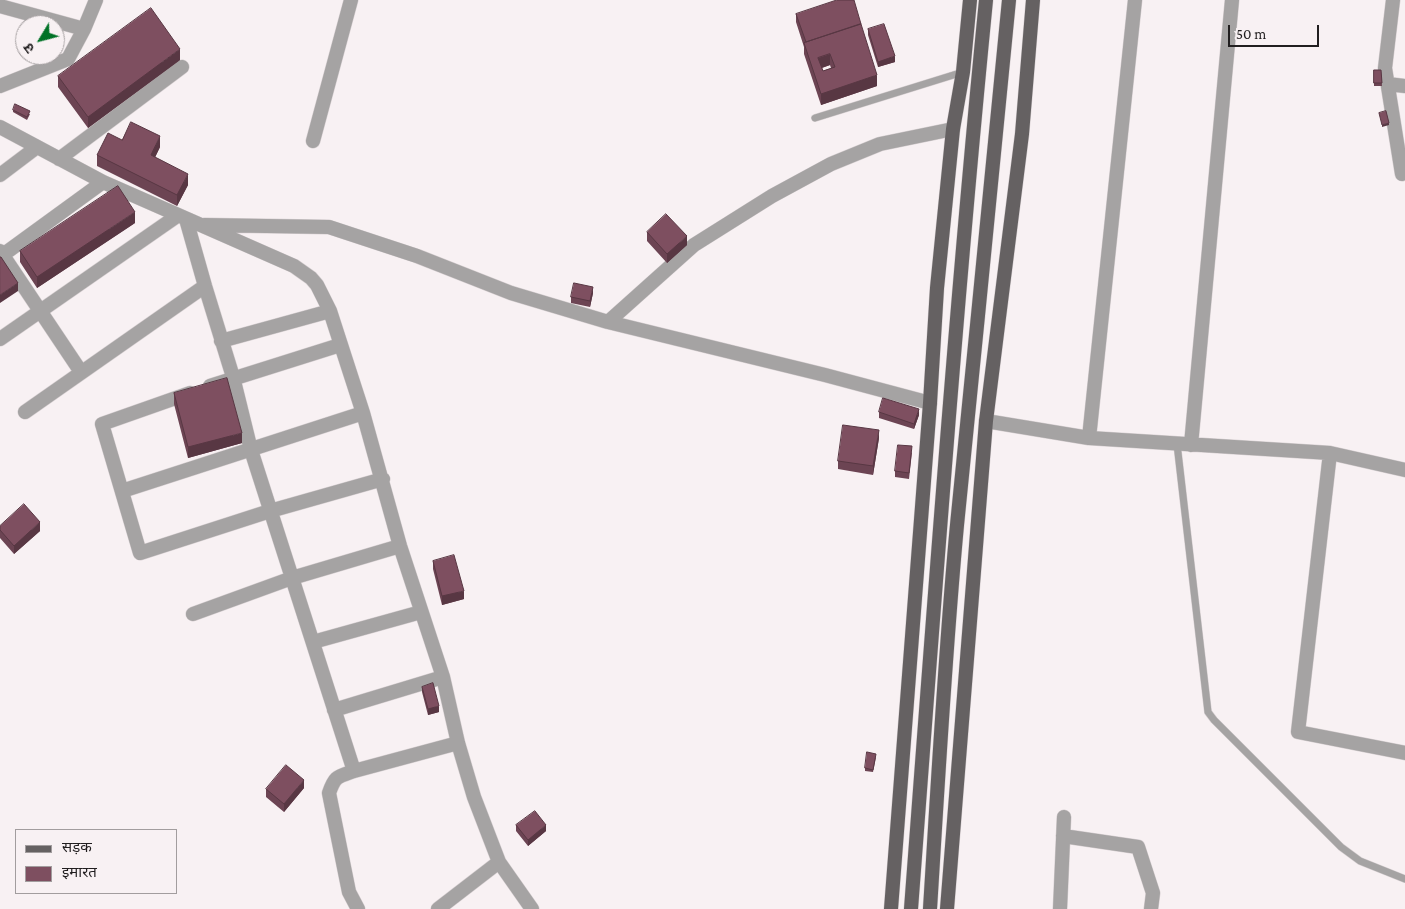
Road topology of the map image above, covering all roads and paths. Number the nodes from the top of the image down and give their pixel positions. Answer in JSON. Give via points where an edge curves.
{"nodes":[{"id":1,"x":96,"y":0,"type":"edge"},
{"id":2,"x":351,"y":0,"type":"edge"},
{"id":3,"x":970,"y":0,"type":"edge"},
{"id":4,"x":986,"y":0,"type":"edge"},
{"id":5,"x":1008,"y":0,"type":"edge"},
{"id":6,"x":1033,"y":0,"type":"edge"},
{"id":7,"x":1135,"y":0,"type":"edge"},
{"id":8,"x":1232,"y":0,"type":"edge"},
{"id":9,"x":1393,"y":0,"type":"edge"},
{"id":10,"x":0,"y":6,"type":"edge"},
{"id":11,"x":84,"y":29,"type":"junction"},
{"id":12,"x":182,"y":67,"type":"dead end"},
{"id":13,"x":963,"y":72,"type":"junction"},
{"id":14,"x":1388,"y":84,"type":"junction"},
{"id":15,"x":0,"y":86,"type":"edge"},
{"id":16,"x":1405,"y":86,"type":"edge"},
{"id":17,"x":815,"y":118,"type":"dead end"},
{"id":18,"x":0,"y":127,"type":"edge"},
{"id":19,"x":953,"y":129,"type":"junction"},
{"id":20,"x":313,"y":141,"type":"dead end"},
{"id":21,"x":37,"y":147,"type":"junction"},
{"id":22,"x":59,"y":159,"type":"junction"},
{"id":23,"x":1402,"y":174,"type":"dead end"},
{"id":24,"x":0,"y":175,"type":"edge"},
{"id":25,"x":103,"y":182,"type":"junction"},
{"id":26,"x":187,"y":220,"type":"junction"},
{"id":27,"x":1,"y":254,"type":"edge"},
{"id":28,"x":204,"y":286,"type":"junction"},
{"id":29,"x":41,"y":310,"type":"junction"},
{"id":30,"x":330,"y":310,"type":"junction"},
{"id":31,"x":608,"y":322,"type":"junction"},
{"id":32,"x":0,"y":339,"type":"edge"},
{"id":33,"x":221,"y":341,"type":"junction"},
{"id":34,"x":340,"y":346,"type":"junction"},
{"id":35,"x":81,"y":372,"type":"junction"},
{"id":36,"x":234,"y":378,"type":"junction"},
{"id":37,"x":930,"y":403,"type":"junction"},
{"id":38,"x":25,"y":412,"type":"dead end"},
{"id":39,"x":363,"y":413,"type":"junction"},
{"id":40,"x":986,"y":421,"type":"junction"},
{"id":41,"x":1089,"y":438,"type":"junction"},
{"id":42,"x":1184,"y":445,"type":"junction"},
{"id":43,"x":251,"y":450,"type":"junction"},
{"id":44,"x":1330,"y":453,"type":"junction"},
{"id":45,"x":1405,"y":470,"type":"edge"},
{"id":46,"x":383,"y":480,"type":"junction"},
{"id":47,"x":122,"y":491,"type":"junction"},
{"id":48,"x":270,"y":512,"type":"junction"},
{"id":49,"x":400,"y":546,"type":"junction"},
{"id":50,"x":292,"y":578,"type":"junction"},
{"id":51,"x":421,"y":612,"type":"junction"},
{"id":52,"x":193,"y":614,"type":"dead end"},
{"id":53,"x":314,"y":642,"type":"junction"},
{"id":54,"x":442,"y":677,"type":"junction"},
{"id":55,"x":334,"y":710,"type":"junction"},
{"id":56,"x":458,"y":743,"type":"junction"},
{"id":57,"x":1405,"y":753,"type":"edge"},
{"id":58,"x":354,"y":772,"type":"junction"},
{"id":59,"x":1064,"y":817,"type":"dead end"},
{"id":60,"x":1063,"y":836,"type":"junction"},
{"id":61,"x":500,"y":862,"type":"junction"},
{"id":62,"x":1405,"y":879,"type":"edge"},
{"id":63,"x":358,"y":909,"type":"edge"},
{"id":64,"x":438,"y":909,"type":"edge"},
{"id":65,"x":532,"y":909,"type":"edge"},
{"id":66,"x":891,"y":909,"type":"edge"},
{"id":67,"x":911,"y":909,"type":"edge"},
{"id":68,"x":930,"y":909,"type":"edge"},
{"id":69,"x":946,"y":909,"type":"edge"},
{"id":70,"x":1060,"y":909,"type":"edge"},
{"id":71,"x":1151,"y":909,"type":"edge"}],
"edges":[{"from":1,"to":11,"type":"street"},
{"from":2,"to":20,"type":"street"},
{"from":3,"to":13,"type":"main road"},
{"from":4,"to":67,"type":"main road","via":[[972,137]]},
{"from":5,"to":68,"type":"main road","via":[[957,526]]},
{"from":6,"to":40,"type":"main road","via":[[1022,134]]},
{"from":7,"to":41,"type":"street"},
{"from":8,"to":42,"type":"street"},
{"from":9,"to":14,"type":"street","via":[[1386,68]]},
{"from":10,"to":11,"type":"street"},
{"from":11,"to":15,"type":"street","via":[[68,59]]},
{"from":12,"to":22,"type":"street"},
{"from":13,"to":17,"type":"lane"},
{"from":13,"to":19,"type":"main road"},
{"from":14,"to":16,"type":"street"},
{"from":14,"to":23,"type":"street"},
{"from":18,"to":21,"type":"street"},
{"from":19,"to":31,"type":"street","via":[[880,144],[831,164],[772,196],[694,245]]},
{"from":19,"to":37,"type":"main road","via":[[937,288]]},
{"from":21,"to":22,"type":"street"},
{"from":21,"to":24,"type":"street"},
{"from":22,"to":25,"type":"street"},
{"from":25,"to":26,"type":"street"},
{"from":25,"to":27,"type":"street"},
{"from":26,"to":28,"type":"street"},
{"from":26,"to":29,"type":"street"},
{"from":26,"to":30,"type":"street","via":[[294,266],[317,285]]},
{"from":26,"to":31,"type":"street","via":[[329,227],[417,256],[511,293]]},
{"from":27,"to":29,"type":"street"},
{"from":28,"to":33,"type":"street"},
{"from":28,"to":35,"type":"street"},
{"from":29,"to":32,"type":"street"},
{"from":29,"to":35,"type":"street"},
{"from":30,"to":33,"type":"street"},
{"from":30,"to":34,"type":"street"},
{"from":31,"to":37,"type":"street"},
{"from":33,"to":36,"type":"street"},
{"from":34,"to":36,"type":"street"},
{"from":34,"to":39,"type":"street"},
{"from":35,"to":38,"type":"street"},
{"from":36,"to":43,"type":"street"},
{"from":36,"to":47,"type":"street","via":[[102,424]]},
{"from":37,"to":66,"type":"main road"},
{"from":39,"to":43,"type":"street"},
{"from":39,"to":46,"type":"street"},
{"from":40,"to":41,"type":"street"},
{"from":40,"to":69,"type":"main road"},
{"from":41,"to":42,"type":"street"},
{"from":42,"to":44,"type":"street"},
{"from":42,"to":62,"type":"lane","via":[[1208,712],[1340,847],[1360,861]]},
{"from":43,"to":47,"type":"street"},
{"from":43,"to":48,"type":"street"},
{"from":44,"to":45,"type":"street"},
{"from":44,"to":57,"type":"street","via":[[1298,732]]},
{"from":46,"to":48,"type":"street"},
{"from":46,"to":49,"type":"street"},
{"from":47,"to":48,"type":"street","via":[[140,553]]},
{"from":48,"to":50,"type":"street"},
{"from":49,"to":50,"type":"street"},
{"from":49,"to":51,"type":"street"},
{"from":50,"to":52,"type":"street"},
{"from":50,"to":53,"type":"street"},
{"from":51,"to":53,"type":"street"},
{"from":51,"to":54,"type":"street"},
{"from":53,"to":55,"type":"street"},
{"from":54,"to":55,"type":"street"},
{"from":54,"to":56,"type":"street"},
{"from":55,"to":58,"type":"street"},
{"from":56,"to":58,"type":"street"},
{"from":56,"to":61,"type":"street","via":[[474,798]]},
{"from":58,"to":63,"type":"street","via":[[334,781],[329,793],[349,892]]},
{"from":59,"to":60,"type":"street"},
{"from":60,"to":70,"type":"street"},
{"from":60,"to":71,"type":"street","via":[[1138,847],[1153,893]]},
{"from":61,"to":64,"type":"street"},
{"from":61,"to":65,"type":"street"}]}
